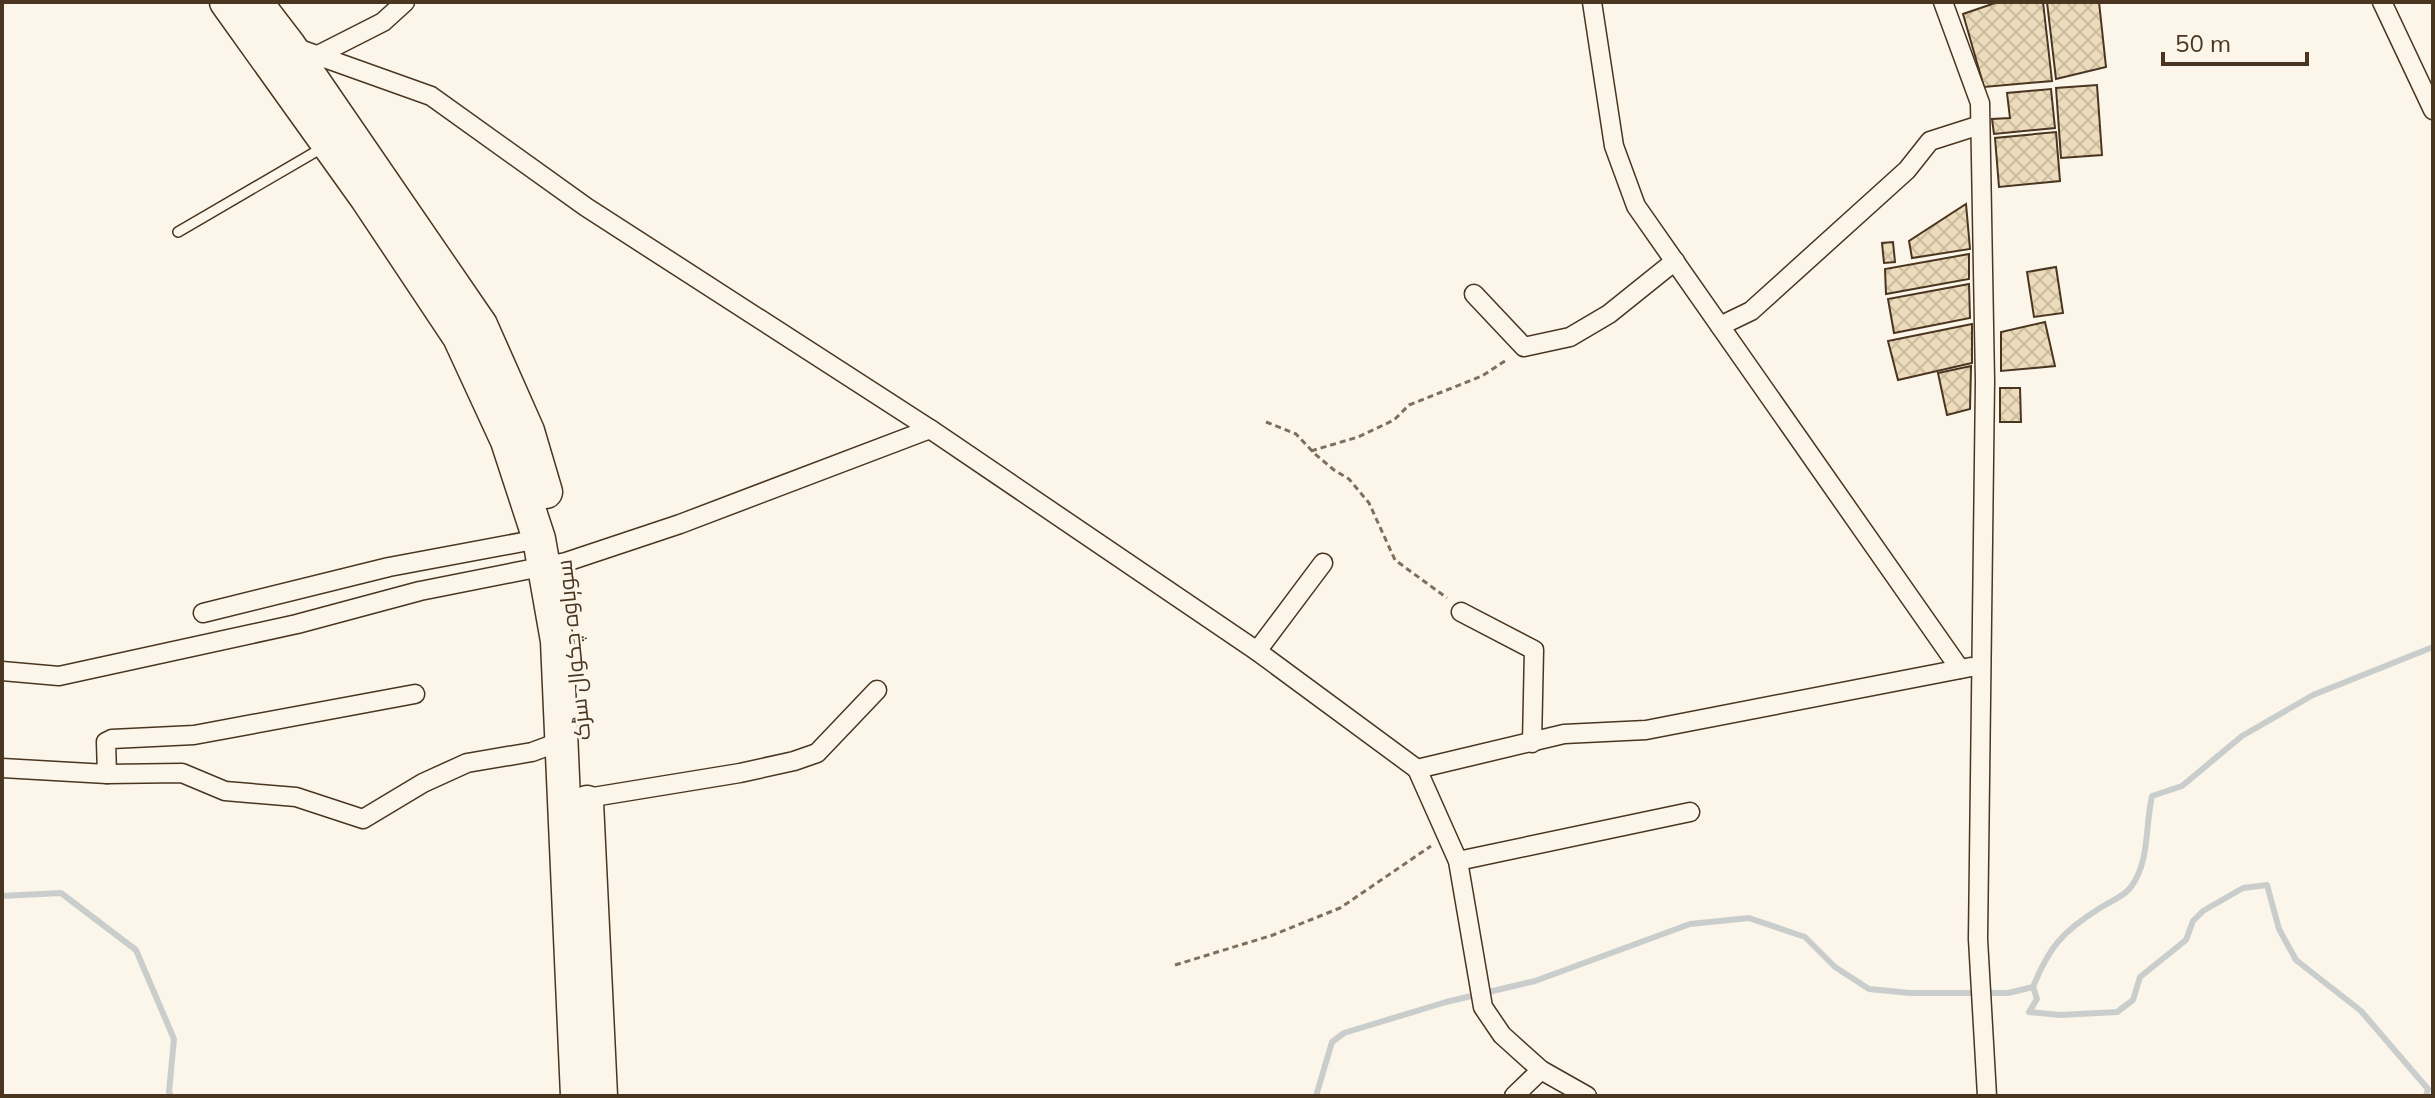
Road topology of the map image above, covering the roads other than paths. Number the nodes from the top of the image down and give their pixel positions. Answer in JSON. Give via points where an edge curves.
{"nodes":[{"id":1,"x":226,"y":2,"type":"edge"},
{"id":2,"x":256,"y":2,"type":"edge"},
{"id":3,"x":405,"y":2,"type":"edge"},
{"id":4,"x":1592,"y":2,"type":"edge"},
{"id":5,"x":1943,"y":2,"type":"edge"},
{"id":6,"x":2382,"y":2,"type":"edge"},
{"id":7,"x":303,"y":50,"type":"junction"},
{"id":8,"x":2433,"y":110,"type":"edge"},
{"id":9,"x":1980,"y":125,"type":"junction"},
{"id":10,"x":328,"y":144,"type":"junction"},
{"id":11,"x":178,"y":232,"type":"dead end"},
{"id":12,"x":1675,"y":261,"type":"junction"},
{"id":13,"x":1474,"y":294,"type":"dead end"},
{"id":14,"x":1720,"y":326,"type":"junction"},
{"id":15,"x":930,"y":429,"type":"junction"},
{"id":16,"x":550,"y":556,"type":"junction"},
{"id":17,"x":1323,"y":563,"type":"dead end"},
{"id":18,"x":1461,"y":612,"type":"road end"},
{"id":19,"x":203,"y":613,"type":"dead end"},
{"id":20,"x":1257,"y":651,"type":"junction"},
{"id":21,"x":1982,"y":665,"type":"junction"},
{"id":22,"x":1960,"y":669,"type":"junction"},
{"id":23,"x":2,"y":671,"type":"edge"},
{"id":24,"x":877,"y":690,"type":"dead end"},
{"id":25,"x":415,"y":694,"type":"dead end"},
{"id":26,"x":562,"y":741,"type":"junction"},
{"id":27,"x":1532,"y":743,"type":"junction"},
{"id":28,"x":2,"y":768,"type":"edge"},
{"id":29,"x":1417,"y":769,"type":"junction"},
{"id":30,"x":107,"y":774,"type":"junction"},
{"id":31,"x":587,"y":798,"type":"junction"},
{"id":32,"x":1690,"y":812,"type":"dead end"},
{"id":33,"x":1458,"y":861,"type":"junction"},
{"id":34,"x":1541,"y":1070,"type":"junction"},
{"id":35,"x":577,"y":1096,"type":"edge"},
{"id":36,"x":601,"y":1096,"type":"edge"},
{"id":37,"x":1514,"y":1096,"type":"edge"},
{"id":38,"x":1587,"y":1096,"type":"edge"},
{"id":39,"x":1987,"y":1096,"type":"edge"}],
"edges":[{"from":1,"to":10,"type":"highway"},
{"from":2,"to":7,"type":"highway","name":"سوہاوہ چکوال سڑک"},
{"from":3,"to":7,"type":"street","via":[[383,22]]},
{"from":4,"to":12,"type":"street","via":[[1614,146],[1636,206]]},
{"from":5,"to":9,"type":"street","via":[[1980,103]]},
{"from":6,"to":8,"type":"street"},
{"from":7,"to":15,"type":"street","via":[[431,96],[586,207]]},
{"from":7,"to":16,"type":"highway","name":"سوہاوہ چکوال سڑک","via":[[481,325],[528,431]]},
{"from":9,"to":14,"type":"street","via":[[1930,141],[1907,170],[1751,311]]},
{"from":9,"to":21,"type":"street","via":[[1985,381]]},
{"from":10,"to":11,"type":"lane"},
{"from":10,"to":16,"type":"highway","via":[[459,337],[507,441]]},
{"from":12,"to":13,"type":"street","via":[[1609,314],[1570,337],[1524,347]]},
{"from":12,"to":14,"type":"street"},
{"from":14,"to":22,"type":"street"},
{"from":15,"to":16,"type":"street","via":[[680,524]]},
{"from":15,"to":20,"type":"street"},
{"from":16,"to":19,"type":"street","via":[[389,567]]},
{"from":16,"to":23,"type":"street","via":[[297,624],[59,676]]},
{"from":16,"to":26,"type":"highway"},
{"from":16,"to":31,"type":"highway","name":"سوہاوہ چکوال سڑک","via":[[575,631]]},
{"from":17,"to":20,"type":"street"},
{"from":18,"to":27,"type":"street","via":[[1534,650]]},
{"from":20,"to":29,"type":"street"},
{"from":21,"to":22,"type":"street"},
{"from":21,"to":39,"type":"street","via":[[1978,939]]},
{"from":22,"to":27,"type":"street","via":[[1646,730],[1564,734]]},
{"from":24,"to":31,"type":"street","via":[[817,753],[740,773]]},
{"from":25,"to":30,"type":"street","via":[[194,735],[112,739],[106,742]]},
{"from":26,"to":30,"type":"street","via":[[467,763],[363,819],[296,797],[225,791],[182,773]]},
{"from":26,"to":35,"type":"highway"},
{"from":27,"to":29,"type":"street"},
{"from":28,"to":30,"type":"street"},
{"from":29,"to":33,"type":"street"},
{"from":31,"to":36,"type":"highway","name":"سوہاوہ چکوال سڑک"},
{"from":32,"to":33,"type":"street"},
{"from":33,"to":34,"type":"street","via":[[1483,1007],[1502,1035]]},
{"from":34,"to":37,"type":"street"},
{"from":34,"to":38,"type":"street"}]}
